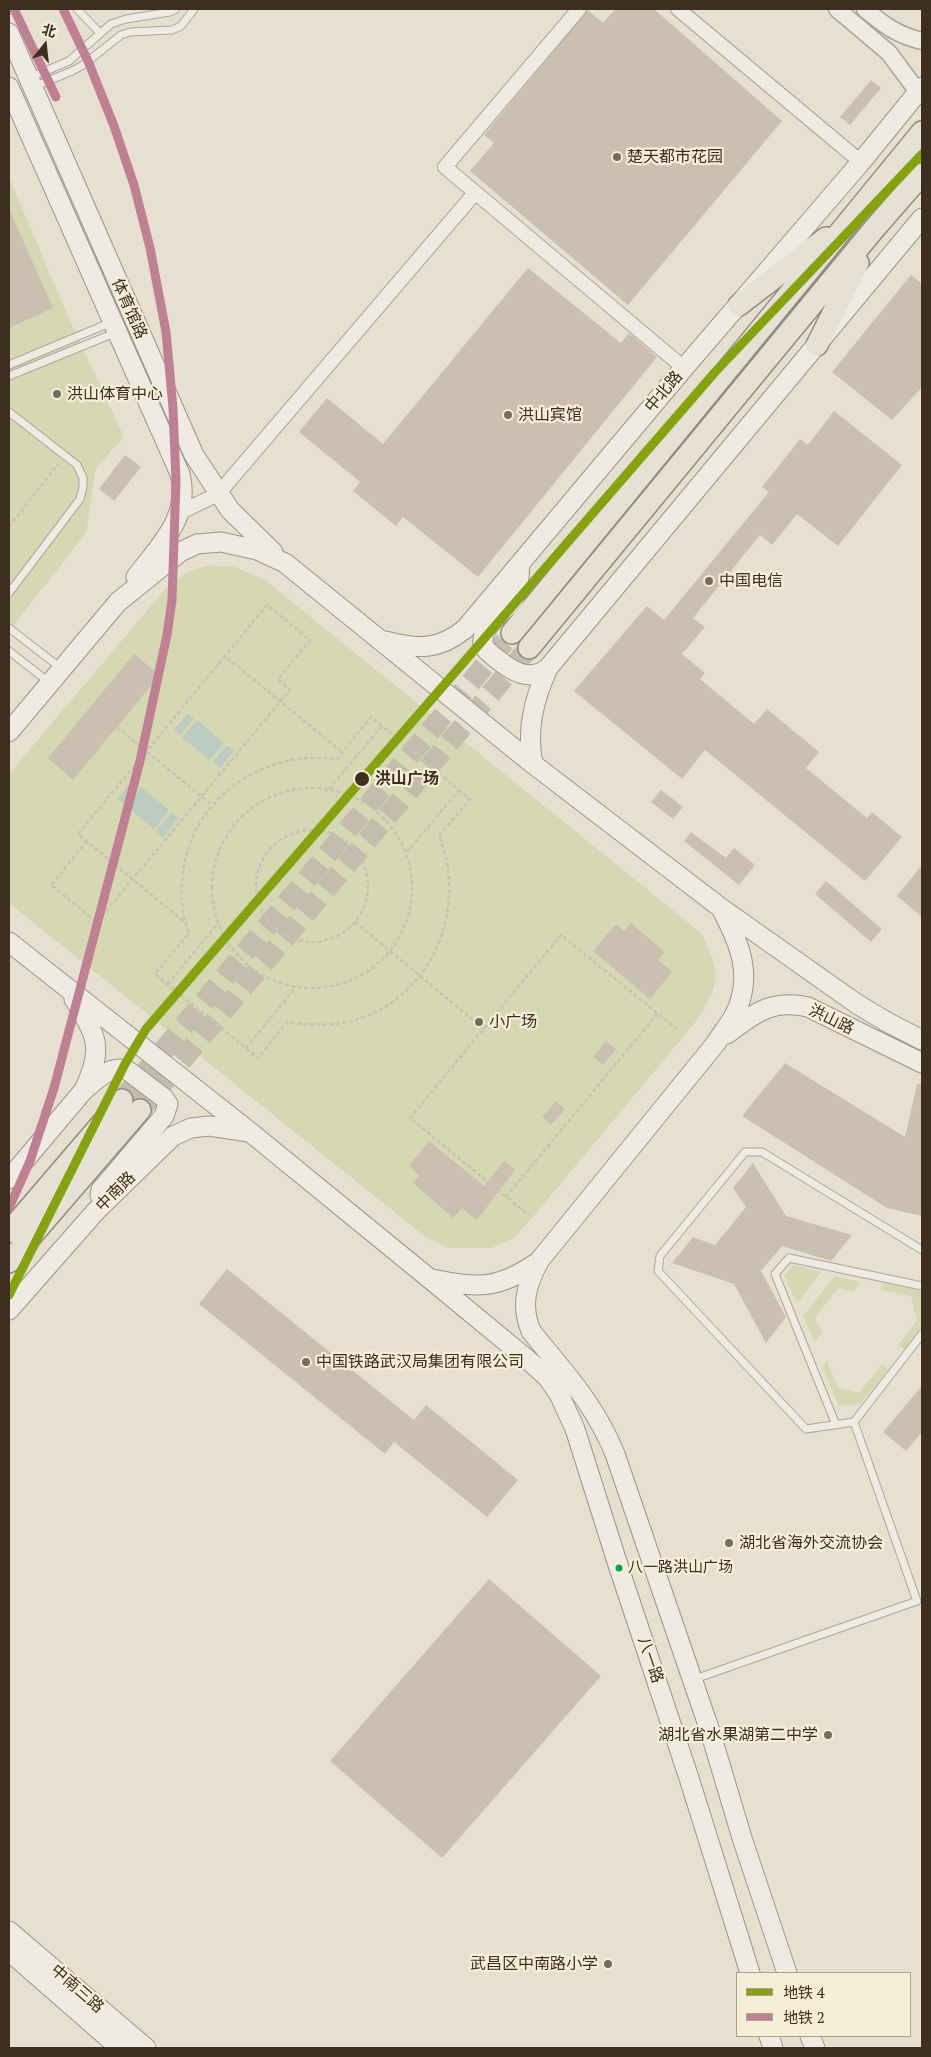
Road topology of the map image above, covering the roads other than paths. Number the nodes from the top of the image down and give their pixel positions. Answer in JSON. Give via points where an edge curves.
{"nodes":[{"id":1,"x":12,"y":9,"type":"edge"},
{"id":2,"x":77,"y":9,"type":"edge"},
{"id":3,"x":176,"y":9,"type":"edge"},
{"id":4,"x":194,"y":9,"type":"edge"},
{"id":5,"x":579,"y":9,"type":"edge"},
{"id":6,"x":678,"y":9,"type":"edge"},
{"id":7,"x":837,"y":9,"type":"edge"},
{"id":8,"x":865,"y":9,"type":"edge"},
{"id":9,"x":9,"y":10,"type":"edge"},
{"id":10,"x":100,"y":32,"type":"junction"},
{"id":11,"x":9,"y":33,"type":"edge"},
{"id":12,"x":922,"y":41,"type":"edge"},
{"id":13,"x":30,"y":82,"type":"junction"},
{"id":14,"x":920,"y":89,"type":"edge"},
{"id":15,"x":10,"y":91,"type":"edge"},
{"id":16,"x":922,"y":132,"type":"edge"},
{"id":17,"x":860,"y":162,"type":"junction"},
{"id":18,"x":922,"y":174,"type":"edge"},
{"id":19,"x":475,"y":193,"type":"junction"},
{"id":20,"x":856,"y":214,"type":"junction"},
{"id":21,"x":922,"y":218,"type":"edge"},
{"id":22,"x":874,"y":229,"type":"junction"},
{"id":23,"x":739,"y":305,"type":"junction"},
{"id":24,"x":115,"y":327,"type":"junction"},
{"id":25,"x":817,"y":345,"type":"junction"},
{"id":26,"x":9,"y":366,"type":"edge"},
{"id":27,"x":684,"y":368,"type":"junction"},
{"id":28,"x":9,"y":376,"type":"edge"},
{"id":29,"x":9,"y":412,"type":"edge"},
{"id":30,"x":218,"y":494,"type":"junction"},
{"id":31,"x":180,"y":512,"type":"junction"},
{"id":32,"x":285,"y":563,"type":"junction"},
{"id":33,"x":520,"y":564,"type":"junction"},
{"id":34,"x":9,"y":593,"type":"edge"},
{"id":35,"x":118,"y":602,"type":"junction"},
{"id":36,"x":9,"y":628,"type":"edge"},
{"id":37,"x":512,"y":633,"type":"tunnel mouth"},
{"id":38,"x":379,"y":639,"type":"junction"},
{"id":39,"x":529,"y":648,"type":"tunnel mouth"},
{"id":40,"x":9,"y":651,"type":"edge"},
{"id":41,"x":548,"y":668,"type":"junction"},
{"id":42,"x":56,"y":676,"type":"junction"},
{"id":43,"x":9,"y":732,"type":"edge"},
{"id":44,"x":533,"y":764,"type":"junction"},
{"id":45,"x":721,"y":908,"type":"junction"},
{"id":46,"x":9,"y":942,"type":"edge"},
{"id":47,"x":67,"y":988,"type":"junction"},
{"id":48,"x":922,"y":1040,"type":"edge"},
{"id":49,"x":716,"y":1043,"type":"junction"},
{"id":50,"x":922,"y":1063,"type":"edge"},
{"id":51,"x":84,"y":1090,"type":"junction"},
{"id":52,"x":122,"y":1100,"type":"tunnel mouth"},
{"id":53,"x":140,"y":1110,"type":"tunnel mouth"},
{"id":54,"x":250,"y":1132,"type":"junction"},
{"id":55,"x":9,"y":1179,"type":"edge"},
{"id":56,"x":96,"y":1211,"type":"junction"},
{"id":57,"x":9,"y":1232,"type":"edge"},
{"id":58,"x":922,"y":1250,"type":"edge"},
{"id":59,"x":539,"y":1261,"type":"junction"},
{"id":60,"x":9,"y":1262,"type":"edge"},
{"id":61,"x":430,"y":1279,"type":"junction"},
{"id":62,"x":922,"y":1286,"type":"edge"},
{"id":63,"x":9,"y":1310,"type":"edge"},
{"id":64,"x":922,"y":1334,"type":"edge"},
{"id":65,"x":854,"y":1422,"type":"junction"},
{"id":66,"x":836,"y":1424,"type":"junction"},
{"id":67,"x":692,"y":1680,"type":"junction"},
{"id":68,"x":9,"y":1931,"type":"edge"},
{"id":69,"x":9,"y":1951,"type":"edge"},
{"id":70,"x":750,"y":1972,"type":"edge"},
{"id":71,"x":787,"y":1972,"type":"edge"},
{"id":72,"x":120,"y":2048,"type":"edge"},
{"id":73,"x":146,"y":2048,"type":"edge"}],
"edges":[{"from":1,"to":9,"type":"lane"},
{"from":2,"to":10,"type":"lane"},
{"from":3,"to":10,"type":"lane","via":[[118,21]]},
{"from":4,"to":13,"type":"lane","via":[[181,26],[172,30],[121,35],[72,71]]},
{"from":5,"to":19,"type":"street","via":[[445,167]]},
{"from":6,"to":17,"type":"street"},
{"from":7,"to":14,"type":"street","via":[[889,53]]},
{"from":8,"to":12,"type":"street","via":[[900,35]]},
{"from":10,"to":13,"type":"lane","via":[[69,61]]},
{"from":11,"to":13,"type":"main road","name":"体育馆路"},
{"from":13,"to":30,"type":"main road","name":"体育馆路","via":[[194,454]]},
{"from":14,"to":17,"type":"main road","name":"中北路"},
{"from":15,"to":24,"type":"main road","name":"体育馆路"},
{"from":16,"to":20,"type":"main road"},
{"from":17,"to":23,"type":"main road","name":"中北路"},
{"from":18,"to":22,"type":"main road"},
{"from":19,"to":27,"type":"street"},
{"from":19,"to":30,"type":"street"},
{"from":20,"to":23,"type":"main road"},
{"from":20,"to":37,"type":"main road"},
{"from":21,"to":25,"type":"main road"},
{"from":22,"to":25,"type":"main road"},
{"from":22,"to":39,"type":"main road"},
{"from":23,"to":27,"type":"main road","name":"中北路"},
{"from":24,"to":26,"type":"lane"},
{"from":24,"to":28,"type":"lane"},
{"from":24,"to":31,"type":"main road","name":"体育馆路","via":[[180,474],[183,489]]},
{"from":25,"to":41,"type":"main road"},
{"from":27,"to":33,"type":"main road","name":"中北路"},
{"from":29,"to":34,"type":"lane","via":[[77,465],[83,487],[80,499]]},
{"from":30,"to":31,"type":"street"},
{"from":30,"to":32,"type":"main road","name":"体育馆路","via":[[241,522]]},
{"from":31,"to":35,"type":"main road","name":"体育馆路","via":[[173,527]]},
{"from":32,"to":35,"type":"main road","via":[[244,545],[221,542],[197,544],[167,560]]},
{"from":32,"to":38,"type":"main road","name":"洪山路"},
{"from":33,"to":38,"type":"main road","name":"中北路","via":[[465,629],[447,641],[423,648]]},
{"from":33,"to":41,"type":"main road","via":[[516,594],[487,628],[483,646],[506,667],[522,674],[538,674]]},
{"from":35,"to":42,"type":"main road"},
{"from":36,"to":42,"type":"lane"},
{"from":38,"to":44,"type":"main road","name":"洪山路"},
{"from":40,"to":42,"type":"lane"},
{"from":41,"to":44,"type":"main road","via":[[531,719]]},
{"from":42,"to":43,"type":"main road"},
{"from":44,"to":45,"type":"main road","name":"洪山路"},
{"from":45,"to":48,"type":"main road","name":"洪山路","via":[[820,980],[886,1022]]},
{"from":45,"to":49,"type":"main road","via":[[736,936],[743,958],[743,971],[735,1014]]},
{"from":46,"to":47,"type":"main road","name":"八一路"},
{"from":47,"to":51,"type":"main road","via":[[95,1037],[96,1060]]},
{"from":47,"to":54,"type":"main road","name":"八一路"},
{"from":49,"to":50,"type":"main road","name":"洪山路","via":[[760,1010],[797,1004]]},
{"from":49,"to":59,"type":"main road"},
{"from":51,"to":55,"type":"main road"},
{"from":51,"to":56,"type":"main road","via":[[108,1072],[121,1068],[168,1104],[164,1116],[101,1190]]},
{"from":52,"to":57,"type":"main road"},
{"from":53,"to":60,"type":"main road","name":"中南路"},
{"from":54,"to":56,"type":"main road","name":"中南路","via":[[209,1126],[181,1132],[167,1141]]},
{"from":54,"to":61,"type":"main road","name":"八一路"},
{"from":56,"to":63,"type":"main road","name":"中南路"},
{"from":58,"to":66,"type":"lane","via":[[762,1152],[745,1152],[660,1256],[658,1271],[806,1429]]},
{"from":59,"to":61,"type":"main road","via":[[512,1278],[491,1285]]},
{"from":59,"to":67,"type":"main road","via":[[527,1286],[527,1322],[576,1384],[604,1427]]},
{"from":61,"to":70,"type":"main road","name":"八一路","via":[[548,1378],[570,1415]]},
{"from":62,"to":66,"type":"lane","via":[[789,1258],[775,1274]]},
{"from":64,"to":65,"type":"lane"},
{"from":65,"to":66,"type":"lane"},
{"from":65,"to":67,"type":"lane","via":[[917,1601]]},
{"from":67,"to":71,"type":"main road"},
{"from":68,"to":73,"type":"main road","name":"中南三路"},
{"from":69,"to":72,"type":"main road","name":"中南三路"}]}
